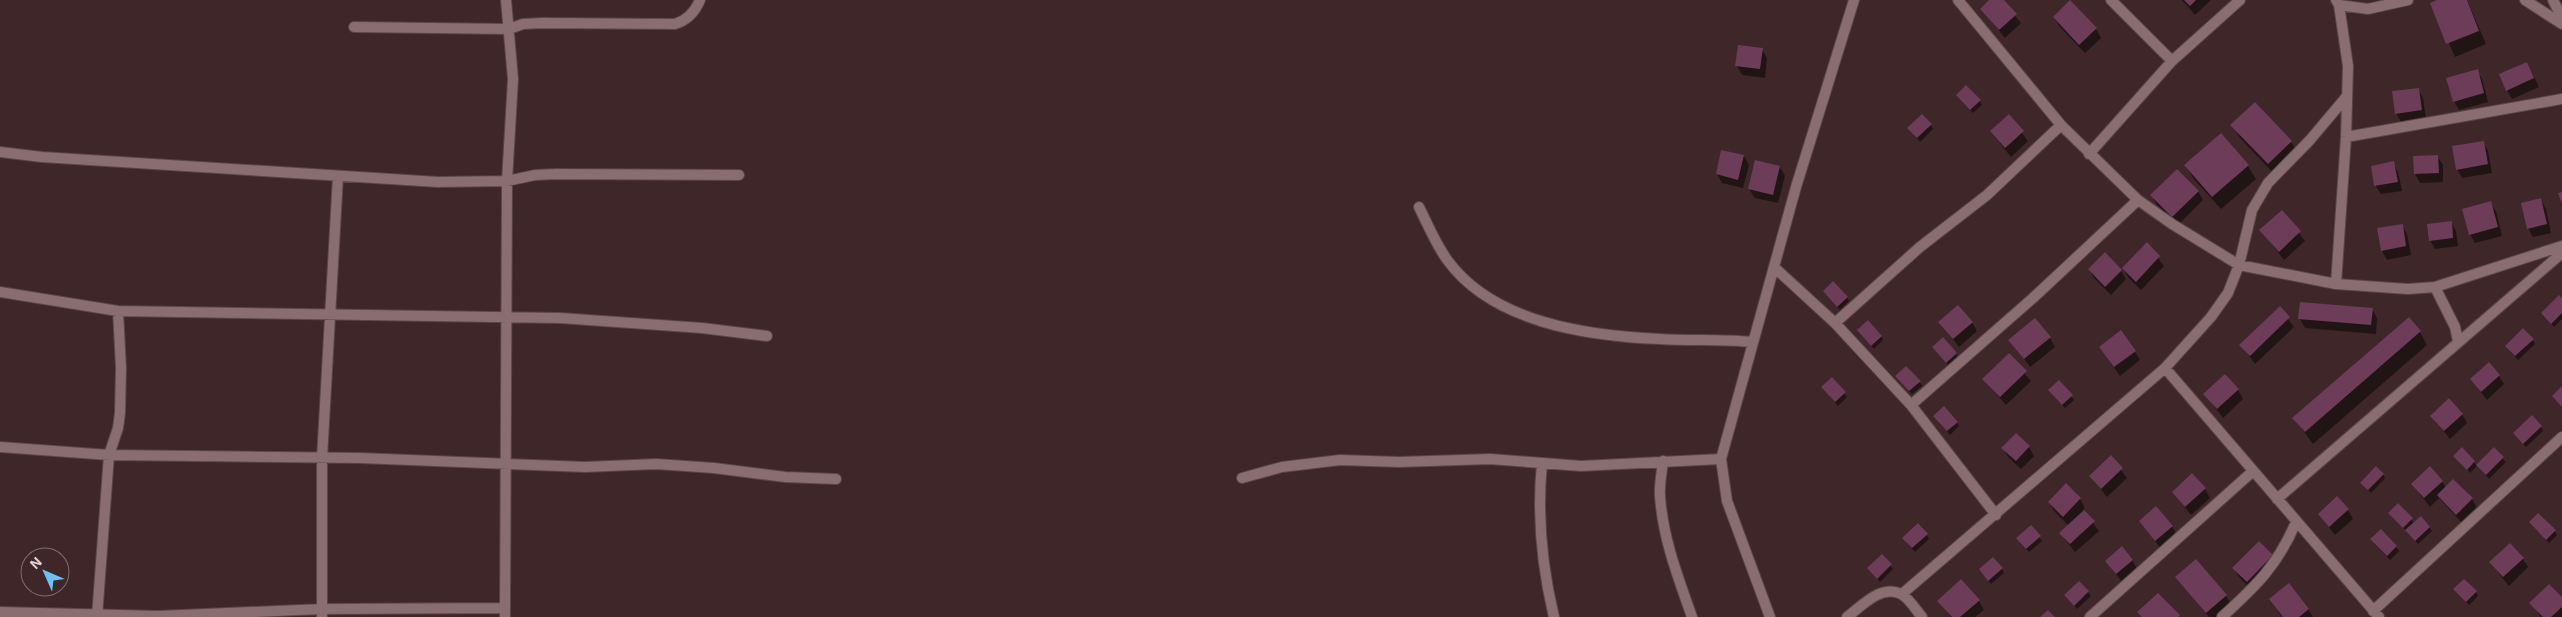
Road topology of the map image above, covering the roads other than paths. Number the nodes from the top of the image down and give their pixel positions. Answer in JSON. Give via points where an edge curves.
{"nodes":[{"id":1,"x":506,"y":0,"type":"edge"},
{"id":2,"x":700,"y":0,"type":"edge"},
{"id":3,"x":1854,"y":0,"type":"edge"},
{"id":4,"x":1958,"y":0,"type":"edge"},
{"id":5,"x":2111,"y":0,"type":"edge"},
{"id":6,"x":2240,"y":0,"type":"edge"},
{"id":7,"x":2408,"y":0,"type":"edge"},
{"id":8,"x":2525,"y":0,"type":"edge"},
{"id":9,"x":2553,"y":0,"type":"edge"},
{"id":10,"x":2337,"y":2,"type":"edge"},
{"id":11,"x":2562,"y":18,"type":"edge"},
{"id":12,"x":2562,"y":24,"type":"edge"},
{"id":13,"x":354,"y":27,"type":"dead end"},
{"id":14,"x":509,"y":29,"type":"junction"},
{"id":15,"x":2172,"y":61,"type":"junction"},
{"id":16,"x":2347,"y":96,"type":"junction"},
{"id":17,"x":2562,"y":99,"type":"edge"},
{"id":18,"x":2062,"y":125,"type":"junction"},
{"id":19,"x":2346,"y":137,"type":"junction"},
{"id":20,"x":0,"y":152,"type":"edge"},
{"id":21,"x":2089,"y":154,"type":"junction"},
{"id":22,"x":338,"y":176,"type":"junction"},
{"id":23,"x":739,"y":176,"type":"dead end"},
{"id":24,"x":507,"y":182,"type":"junction"},
{"id":25,"x":2138,"y":200,"type":"junction"},
{"id":26,"x":1419,"y":207,"type":"dead end"},
{"id":27,"x":2562,"y":246,"type":"edge"},
{"id":28,"x":2562,"y":253,"type":"edge"},
{"id":29,"x":2240,"y":265,"type":"junction"},
{"id":30,"x":1774,"y":267,"type":"junction"},
{"id":31,"x":2336,"y":284,"type":"junction"},
{"id":32,"x":2435,"y":287,"type":"junction"},
{"id":33,"x":0,"y":292,"type":"edge"},
{"id":34,"x":118,"y":311,"type":"junction"},
{"id":35,"x":332,"y":314,"type":"junction"},
{"id":36,"x":506,"y":318,"type":"junction"},
{"id":37,"x":1835,"y":323,"type":"junction"},
{"id":38,"x":767,"y":336,"type":"dead end"},
{"id":39,"x":1751,"y":342,"type":"junction"},
{"id":40,"x":2458,"y":342,"type":"junction"},
{"id":41,"x":2165,"y":368,"type":"junction"},
{"id":42,"x":1911,"y":405,"type":"junction"},
{"id":43,"x":2562,"y":437,"type":"edge"},
{"id":44,"x":0,"y":447,"type":"edge"},
{"id":45,"x":109,"y":455,"type":"junction"},
{"id":46,"x":322,"y":458,"type":"junction"},
{"id":47,"x":1721,"y":459,"type":"junction"},
{"id":48,"x":1663,"y":461,"type":"junction"},
{"id":49,"x":504,"y":462,"type":"junction"},
{"id":50,"x":1542,"y":463,"type":"junction"},
{"id":51,"x":2252,"y":472,"type":"junction"},
{"id":52,"x":1242,"y":478,"type":"dead end"},
{"id":53,"x":836,"y":479,"type":"dead end"},
{"id":54,"x":2277,"y":499,"type":"junction"},
{"id":55,"x":1996,"y":515,"type":"junction"},
{"id":56,"x":2296,"y":522,"type":"junction"},
{"id":57,"x":1902,"y":594,"type":"junction"},
{"id":58,"x":0,"y":612,"type":"edge"},
{"id":59,"x":322,"y":613,"type":"edge"},
{"id":60,"x":505,"y":613,"type":"edge"},
{"id":61,"x":2376,"y":614,"type":"edge"},
{"id":62,"x":97,"y":617,"type":"edge"},
{"id":63,"x":1554,"y":617,"type":"edge"},
{"id":64,"x":1692,"y":617,"type":"edge"},
{"id":65,"x":1770,"y":617,"type":"edge"},
{"id":66,"x":1847,"y":617,"type":"edge"},
{"id":67,"x":1922,"y":617,"type":"edge"},
{"id":68,"x":2090,"y":617,"type":"edge"},
{"id":69,"x":2222,"y":617,"type":"edge"}],
"edges":[{"from":1,"to":14,"type":"street"},
{"from":2,"to":14,"type":"street","via":[[696,10],[685,21],[676,24],[542,23]]},
{"from":3,"to":30,"type":"street"},
{"from":4,"to":18,"type":"street"},
{"from":5,"to":15,"type":"street"},
{"from":6,"to":15,"type":"street"},
{"from":7,"to":10,"type":"street","via":[[2368,9]]},
{"from":8,"to":12,"type":"street"},
{"from":9,"to":11,"type":"street"},
{"from":10,"to":16,"type":"street","via":[[2348,66]]},
{"from":13,"to":14,"type":"street"},
{"from":14,"to":24,"type":"street","via":[[513,79]]},
{"from":15,"to":21,"type":"street"},
{"from":16,"to":19,"type":"street"},
{"from":16,"to":29,"type":"street","via":[[2268,183],[2252,210]]},
{"from":17,"to":19,"type":"street"},
{"from":18,"to":21,"type":"street"},
{"from":18,"to":37,"type":"street","via":[[1987,195],[1920,247]]},
{"from":19,"to":31,"type":"street"},
{"from":20,"to":22,"type":"street"},
{"from":21,"to":25,"type":"street"},
{"from":22,"to":24,"type":"street"},
{"from":22,"to":35,"type":"street"},
{"from":23,"to":24,"type":"street","via":[[556,174],[534,175]]},
{"from":24,"to":36,"type":"street"},
{"from":25,"to":29,"type":"street"},
{"from":25,"to":42,"type":"street"},
{"from":26,"to":39,"type":"street","via":[[1448,261],[1472,286],[1517,313],[1617,336]]},
{"from":27,"to":32,"type":"street"},
{"from":28,"to":40,"type":"street"},
{"from":29,"to":31,"type":"street"},
{"from":29,"to":41,"type":"street","via":[[2228,293],[2211,317]]},
{"from":30,"to":37,"type":"street"},
{"from":30,"to":39,"type":"street"},
{"from":31,"to":32,"type":"street","via":[[2408,289]]},
{"from":32,"to":40,"type":"street","via":[[2455,327]]},
{"from":33,"to":34,"type":"street"},
{"from":34,"to":35,"type":"street"},
{"from":34,"to":45,"type":"street","via":[[120,413]]},
{"from":35,"to":36,"type":"street"},
{"from":35,"to":46,"type":"street"},
{"from":36,"to":38,"type":"street","via":[[560,318]]},
{"from":36,"to":49,"type":"street"},
{"from":37,"to":42,"type":"street"},
{"from":39,"to":47,"type":"street"},
{"from":40,"to":54,"type":"street"},
{"from":41,"to":51,"type":"street"},
{"from":41,"to":55,"type":"street"},
{"from":42,"to":55,"type":"street"},
{"from":43,"to":61,"type":"street"},
{"from":44,"to":45,"type":"street"},
{"from":45,"to":46,"type":"street"},
{"from":45,"to":62,"type":"street"},
{"from":46,"to":49,"type":"street"},
{"from":46,"to":59,"type":"street"},
{"from":47,"to":48,"type":"street"},
{"from":47,"to":65,"type":"street","via":[[1727,502]]},
{"from":48,"to":50,"type":"street","via":[[1581,466]]},
{"from":48,"to":64,"type":"street","via":[[1660,494],[1665,531],[1670,556]]},
{"from":49,"to":53,"type":"street","via":[[585,466],[683,465],[785,477]]},
{"from":49,"to":60,"type":"street"},
{"from":50,"to":52,"type":"street","via":[[1490,459],[1340,460],[1282,467]]},
{"from":50,"to":63,"type":"street","via":[[1539,493],[1541,538]]},
{"from":51,"to":54,"type":"street"},
{"from":51,"to":68,"type":"street"},
{"from":54,"to":56,"type":"street"},
{"from":55,"to":57,"type":"street"},
{"from":56,"to":61,"type":"street"},
{"from":56,"to":69,"type":"street","via":[[2286,547],[2273,564]]},
{"from":57,"to":66,"type":"street","via":[[1890,590],[1878,594]]},
{"from":57,"to":67,"type":"street"},
{"from":58,"to":62,"type":"street"},
{"from":59,"to":60,"type":"street"},
{"from":59,"to":62,"type":"street"}]}
